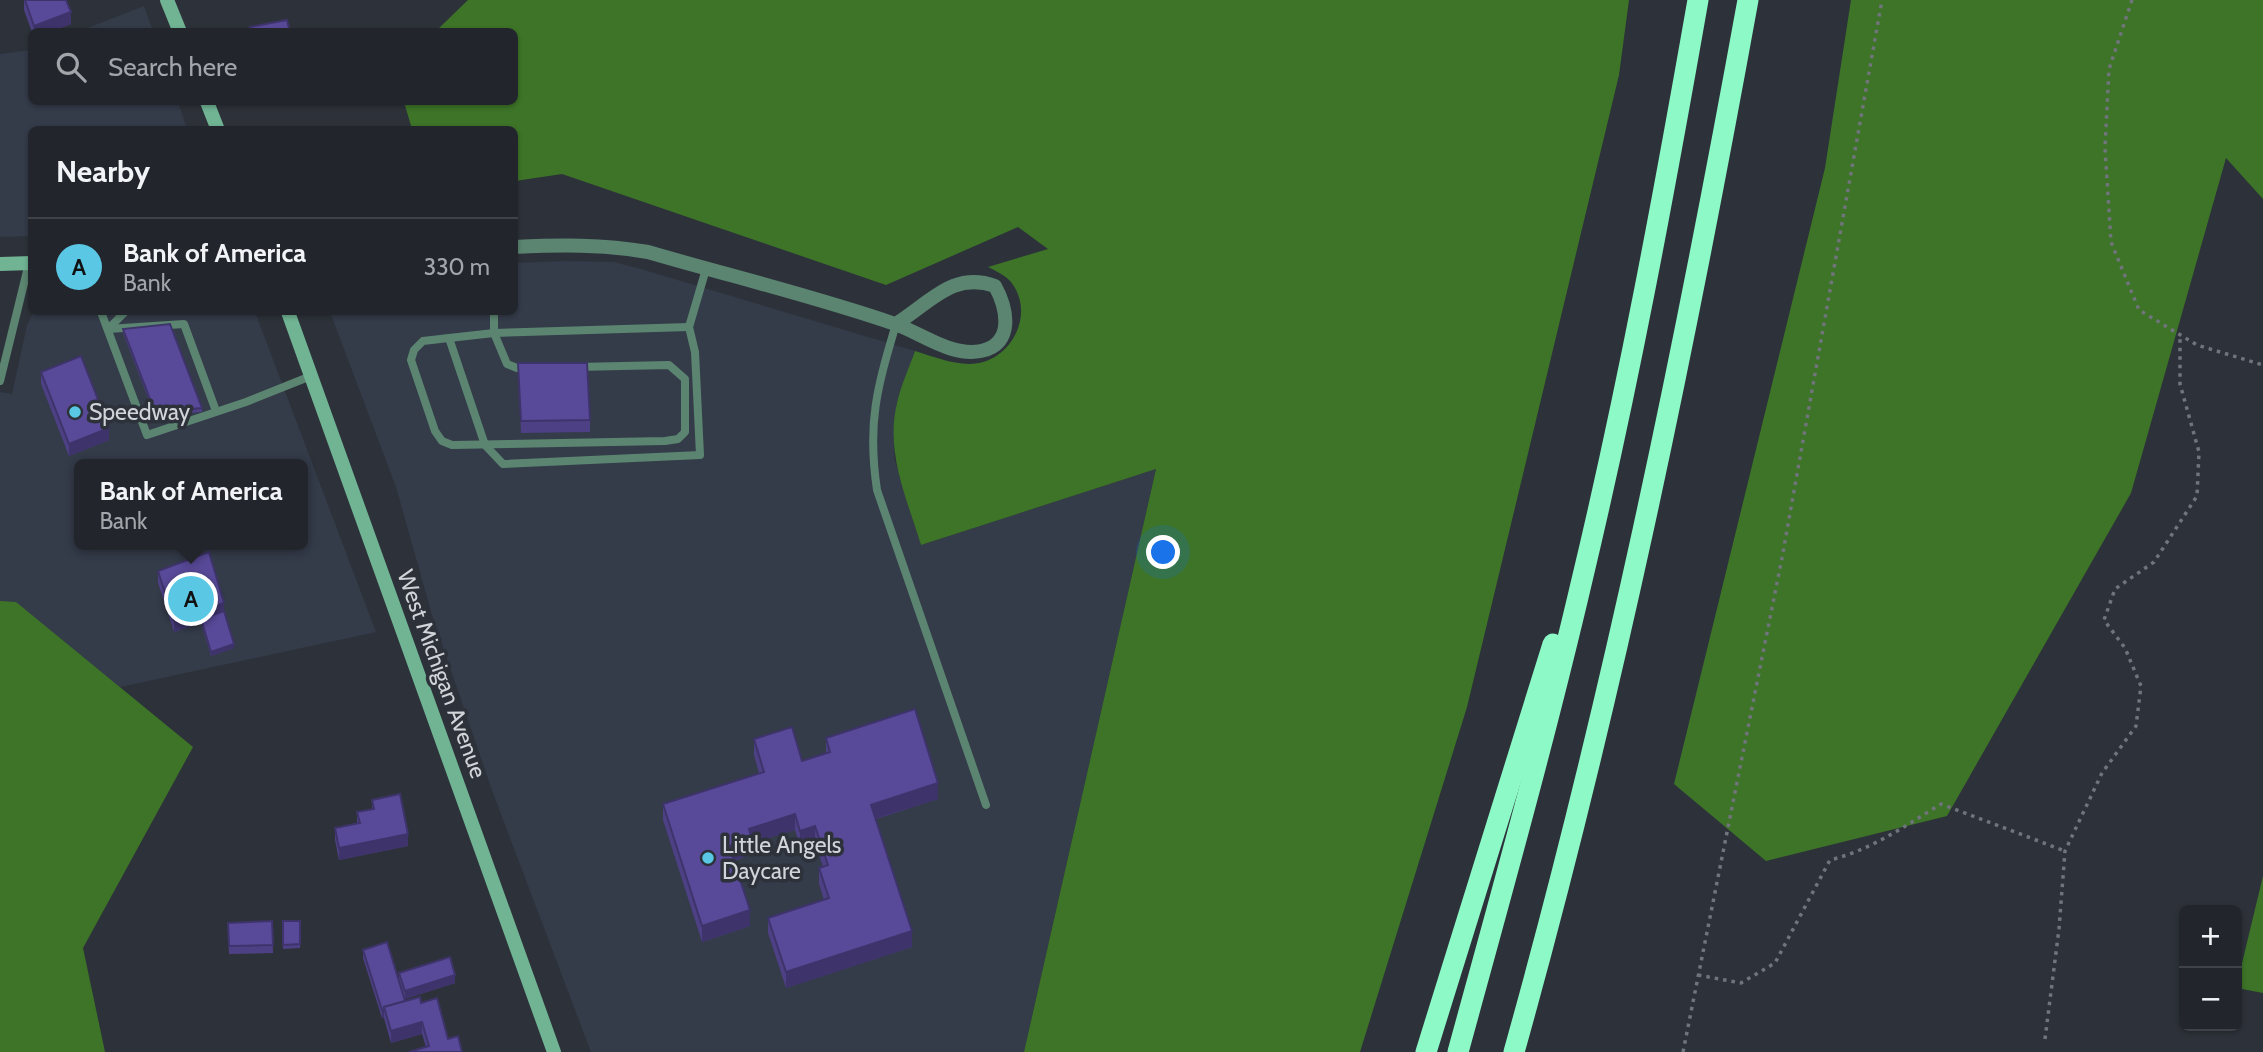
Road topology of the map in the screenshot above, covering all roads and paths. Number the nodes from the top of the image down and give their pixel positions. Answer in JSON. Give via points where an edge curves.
{"nodes":[{"id":1,"x":167,"y":0,"type":"edge"},
{"id":2,"x":1698,"y":0,"type":"edge"},
{"id":3,"x":1748,"y":0,"type":"edge"},
{"id":4,"x":1882,"y":0,"type":"edge"},
{"id":5,"x":2133,"y":0,"type":"edge"},
{"id":6,"x":178,"y":28,"type":"edge"},
{"id":7,"x":208,"y":105,"type":"edge"},
{"id":8,"x":216,"y":126,"type":"edge"},
{"id":9,"x":518,"y":247,"type":"edge"},
{"id":10,"x":28,"y":263,"type":"edge"},
{"id":11,"x":0,"y":264,"type":"edge"},
{"id":12,"x":706,"y":269,"type":"junction"},
{"id":13,"x":28,"y":271,"type":"edge"},
{"id":14,"x":101,"y":315,"type":"edge"},
{"id":15,"x":122,"y":315,"type":"edge"},
{"id":16,"x":289,"y":315,"type":"edge"},
{"id":17,"x":494,"y":315,"type":"edge"},
{"id":18,"x":896,"y":324,"type":"junction"},
{"id":19,"x":689,"y":327,"type":"junction"},
{"id":20,"x":108,"y":329,"type":"junction"},
{"id":21,"x":494,"y":333,"type":"junction"},
{"id":22,"x":2179,"y":335,"type":"junction"},
{"id":23,"x":449,"y":338,"type":"junction"},
{"id":24,"x":131,"y":354,"type":"edge"},
{"id":25,"x":117,"y":355,"type":"junction"},
{"id":26,"x":2263,"y":365,"type":"edge"},
{"id":27,"x":545,"y":368,"type":"edge"},
{"id":28,"x":559,"y":368,"type":"edge"},
{"id":29,"x":311,"y":376,"type":"junction"},
{"id":30,"x":0,"y":381,"type":"edge"},
{"id":31,"x":216,"y":411,"type":"junction"},
{"id":32,"x":485,"y":445,"type":"junction"},
{"id":33,"x":1583,"y":578,"type":"junction"},
{"id":34,"x":986,"y":805,"type":"dead end"},
{"id":35,"x":2065,"y":851,"type":"junction"},
{"id":36,"x":1698,"y":975,"type":"junction"},
{"id":37,"x":2045,"y":1039,"type":"dead end"},
{"id":38,"x":554,"y":1052,"type":"edge"},
{"id":39,"x":1426,"y":1052,"type":"edge"},
{"id":40,"x":1458,"y":1052,"type":"edge"},
{"id":41,"x":1514,"y":1052,"type":"edge"},
{"id":42,"x":1683,"y":1052,"type":"edge"}],
"edges":[{"from":1,"to":6,"type":"main road"},
{"from":2,"to":33,"type":"highway","via":[[1670,162]]},
{"from":3,"to":41,"type":"highway","via":[[1705,237],[1627,604]]},
{"from":4,"to":36,"type":"path","via":[[1782,558]]},
{"from":5,"to":22,"type":"path","via":[[2109,69],[2105,148],[2111,242],[2139,310]]},
{"from":7,"to":8,"type":"main road"},
{"from":9,"to":12,"type":"street","via":[[612,246]]},
{"from":10,"to":11,"type":"main road"},
{"from":12,"to":18,"type":"street"},
{"from":12,"to":19,"type":"lane"},
{"from":13,"to":30,"type":"lane"},
{"from":14,"to":20,"type":"lane"},
{"from":15,"to":20,"type":"lane"},
{"from":16,"to":29,"type":"main road","name":"West Michigan Avenue"},
{"from":17,"to":21,"type":"lane"},
{"from":18,"to":18,"type":"street","via":[[958,349],[981,351],[998,342],[1007,321],[1005,303],[995,286],[976,279],[956,282]]},
{"from":18,"to":34,"type":"lane","via":[[872,414],[877,490]]},
{"from":19,"to":21,"type":"lane"},
{"from":19,"to":32,"type":"lane","via":[[695,352],[700,455],[503,464]]},
{"from":20,"to":25,"type":"lane"},
{"from":20,"to":31,"type":"lane","via":[[184,324],[189,350]]},
{"from":21,"to":23,"type":"lane"},
{"from":21,"to":27,"type":"lane","via":[[507,364],[517,369]]},
{"from":22,"to":26,"type":"path"},
{"from":22,"to":35,"type":"path","via":[[2180,384],[2199,452],[2197,496],[2154,562],[2115,589],[2104,620],[2125,648],[2141,686],[2136,726],[2102,773]]},
{"from":23,"to":32,"type":"lane"},
{"from":23,"to":32,"type":"lane","via":[[422,341],[411,360],[442,441]]},
{"from":24,"to":25,"type":"lane"},
{"from":25,"to":31,"type":"lane","via":[[135,392],[147,435]]},
{"from":28,"to":32,"type":"lane","via":[[669,365],[685,379],[685,432],[666,441]]},
{"from":29,"to":31,"type":"lane"},
{"from":29,"to":38,"type":"main road","name":"West Michigan Avenue"},
{"from":33,"to":39,"type":"highway","via":[[1558,630]]},
{"from":33,"to":40,"type":"highway"},
{"from":35,"to":36,"type":"path","via":[[1941,804],[1889,836],[1830,860],[1775,963],[1741,983]]},
{"from":35,"to":37,"type":"path"},
{"from":36,"to":42,"type":"path"}]}
